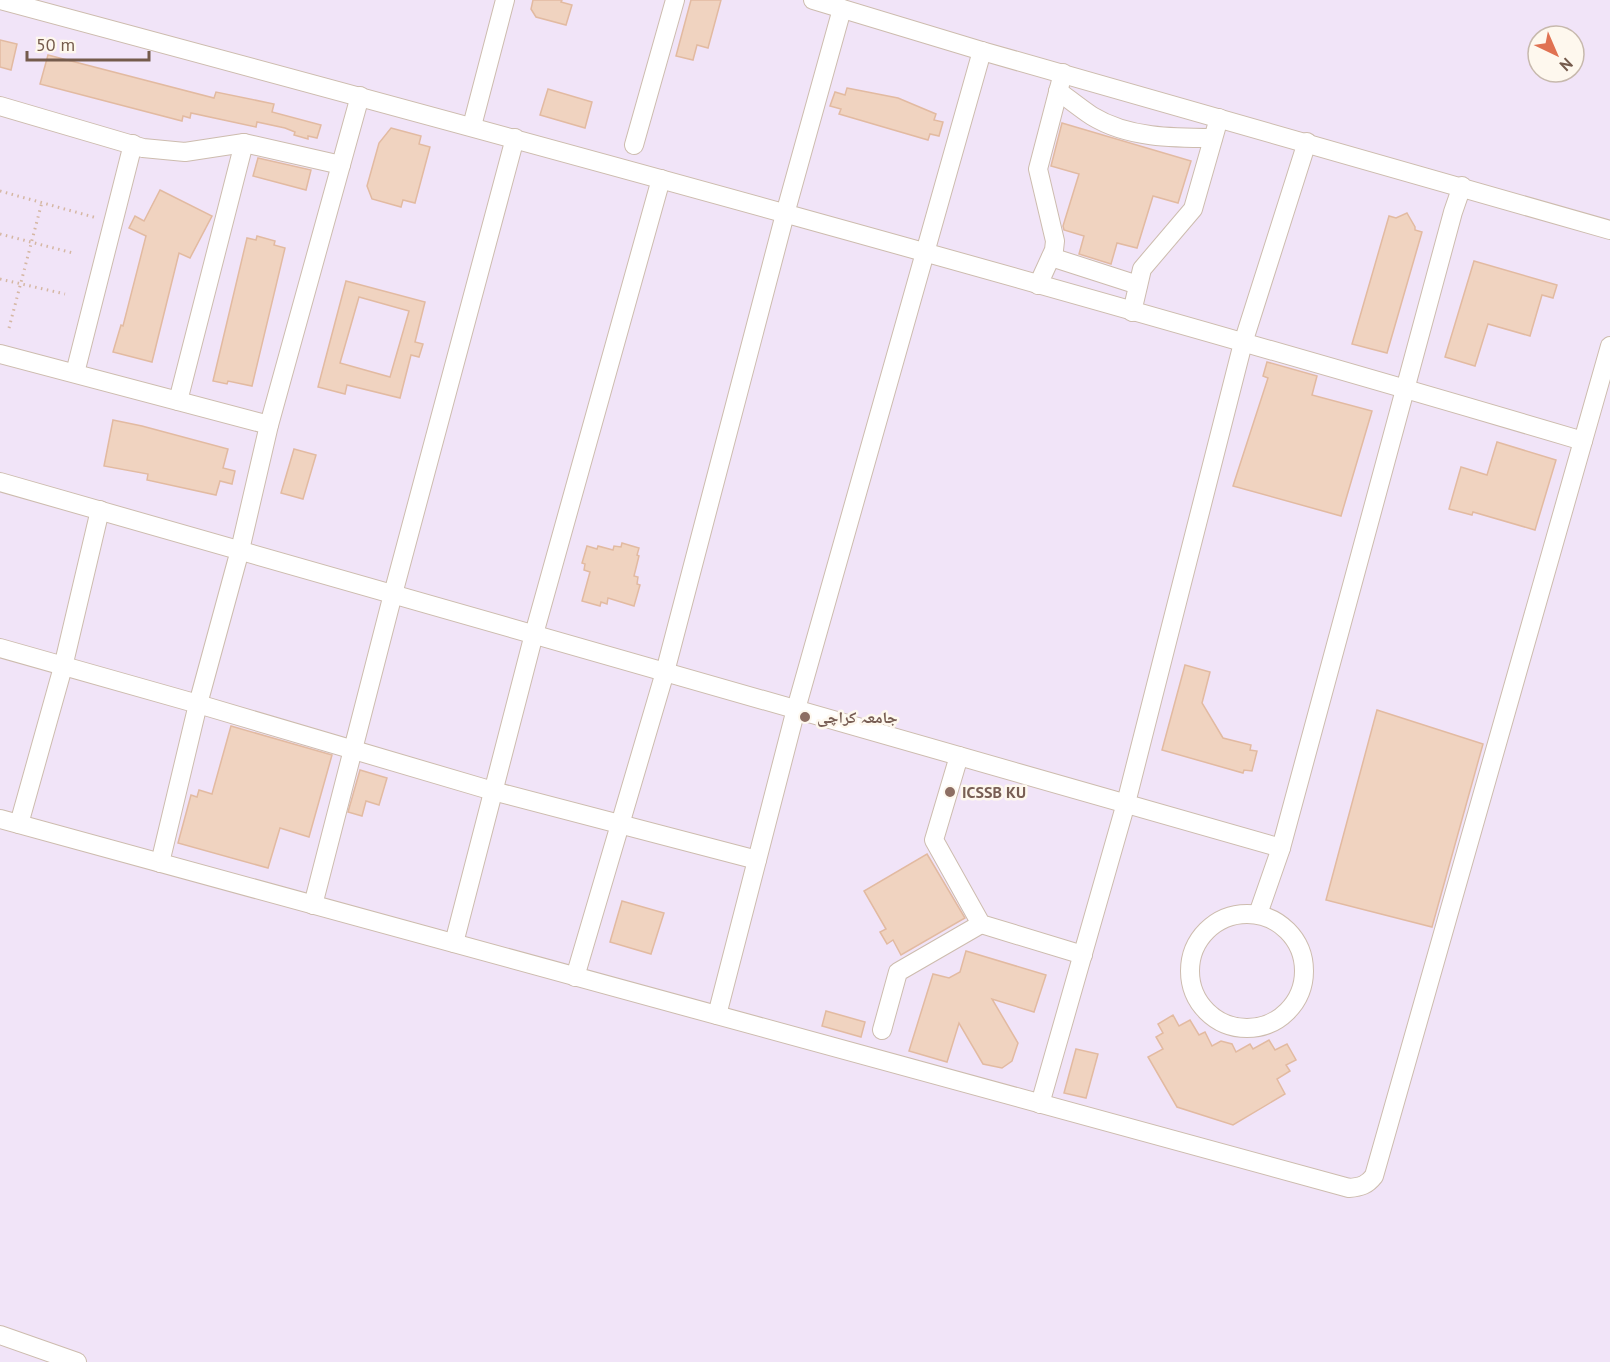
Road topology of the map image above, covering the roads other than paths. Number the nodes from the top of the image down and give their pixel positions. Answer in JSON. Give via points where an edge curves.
{"nodes":[{"id":1,"x":0,"y":0,"type":"edge"},
{"id":2,"x":506,"y":0,"type":"edge"},
{"id":3,"x":675,"y":0,"type":"edge"},
{"id":4,"x":813,"y":0,"type":"edge"},
{"id":5,"x":842,"y":9,"type":"junction"},
{"id":6,"x":982,"y":51,"type":"junction"},
{"id":7,"x":1060,"y":82,"type":"junction"},
{"id":8,"x":360,"y":96,"type":"junction"},
{"id":9,"x":0,"y":106,"type":"edge"},
{"id":10,"x":1219,"y":117,"type":"junction"},
{"id":11,"x":472,"y":126,"type":"junction"},
{"id":12,"x":515,"y":138,"type":"junction"},
{"id":13,"x":1214,"y":138,"type":"junction"},
{"id":14,"x":1307,"y":142,"type":"junction"},
{"id":15,"x":244,"y":143,"type":"junction"},
{"id":16,"x":133,"y":144,"type":"junction"},
{"id":17,"x":634,"y":145,"type":"dead end"},
{"id":18,"x":341,"y":165,"type":"junction"},
{"id":19,"x":661,"y":179,"type":"junction"},
{"id":20,"x":1462,"y":186,"type":"junction"},
{"id":21,"x":785,"y":214,"type":"junction"},
{"id":22,"x":1610,"y":230,"type":"edge"},
{"id":23,"x":924,"y":253,"type":"junction"},
{"id":24,"x":1051,"y":257,"type":"junction"},
{"id":25,"x":1038,"y":285,"type":"junction"},
{"id":26,"x":1138,"y":285,"type":"junction"},
{"id":27,"x":1132,"y":312,"type":"junction"},
{"id":28,"x":1243,"y":343,"type":"junction"},
{"id":29,"x":1610,"y":346,"type":"edge"},
{"id":30,"x":0,"y":354,"type":"edge"},
{"id":31,"x":75,"y":373,"type":"junction"},
{"id":32,"x":1405,"y":389,"type":"junction"},
{"id":33,"x":178,"y":401,"type":"junction"},
{"id":34,"x":269,"y":425,"type":"junction"},
{"id":35,"x":1583,"y":441,"type":"junction"},
{"id":36,"x":0,"y":482,"type":"edge"},
{"id":37,"x":100,"y":510,"type":"junction"},
{"id":38,"x":240,"y":550,"type":"junction"},
{"id":39,"x":393,"y":594,"type":"junction"},
{"id":40,"x":534,"y":634,"type":"junction"},
{"id":41,"x":0,"y":648,"type":"edge"},
{"id":42,"x":63,"y":667,"type":"junction"},
{"id":43,"x":665,"y":672,"type":"junction"},
{"id":44,"x":198,"y":704,"type":"junction"},
{"id":45,"x":796,"y":709,"type":"junction"},
{"id":46,"x":353,"y":749,"type":"junction"},
{"id":47,"x":959,"y":756,"type":"junction"},
{"id":48,"x":494,"y":791,"type":"junction"},
{"id":49,"x":1126,"y":803,"type":"junction"},
{"id":50,"x":0,"y":819,"type":"edge"},
{"id":51,"x":620,"y":823,"type":"junction"},
{"id":52,"x":19,"y":824,"type":"junction"},
{"id":53,"x":1281,"y":848,"type":"junction"},
{"id":54,"x":757,"y":860,"type":"junction"},
{"id":55,"x":160,"y":863,"type":"junction"},
{"id":56,"x":313,"y":905,"type":"junction"},
{"id":57,"x":1258,"y":914,"type":"junction"},
{"id":58,"x":981,"y":924,"type":"junction"},
{"id":59,"x":454,"y":944,"type":"junction"},
{"id":60,"x":1083,"y":955,"type":"junction"},
{"id":61,"x":575,"y":977,"type":"junction"},
{"id":62,"x":717,"y":1015,"type":"junction"},
{"id":63,"x":882,"y":1030,"type":"dead end"},
{"id":64,"x":1040,"y":1104,"type":"junction"},
{"id":65,"x":0,"y":1335,"type":"edge"},
{"id":66,"x":77,"y":1362,"type":"edge"}],
"edges":[{"from":1,"to":8,"type":"street"},
{"from":2,"to":11,"type":"street"},
{"from":3,"to":17,"type":"street"},
{"from":4,"to":5,"type":"street"},
{"from":5,"to":6,"type":"street"},
{"from":5,"to":21,"type":"street"},
{"from":6,"to":7,"type":"street"},
{"from":6,"to":23,"type":"street"},
{"from":7,"to":10,"type":"street"},
{"from":7,"to":13,"type":"street","via":[[1093,116],[1108,124],[1160,138]]},
{"from":7,"to":24,"type":"street","via":[[1038,169],[1055,241]]},
{"from":8,"to":11,"type":"street"},
{"from":8,"to":18,"type":"street"},
{"from":9,"to":16,"type":"street"},
{"from":10,"to":13,"type":"street"},
{"from":10,"to":14,"type":"street"},
{"from":11,"to":12,"type":"street"},
{"from":12,"to":19,"type":"street"},
{"from":12,"to":39,"type":"street"},
{"from":13,"to":26,"type":"street","via":[[1193,209],[1142,269]]},
{"from":14,"to":20,"type":"street"},
{"from":14,"to":28,"type":"street"},
{"from":15,"to":16,"type":"street","via":[[184,152]]},
{"from":15,"to":18,"type":"street"},
{"from":15,"to":33,"type":"street"},
{"from":16,"to":31,"type":"street"},
{"from":18,"to":34,"type":"street"},
{"from":19,"to":21,"type":"street"},
{"from":19,"to":40,"type":"street"},
{"from":20,"to":22,"type":"street"},
{"from":20,"to":32,"type":"street"},
{"from":21,"to":23,"type":"street"},
{"from":21,"to":43,"type":"street"},
{"from":23,"to":25,"type":"street"},
{"from":23,"to":45,"type":"street"},
{"from":24,"to":25,"type":"street"},
{"from":24,"to":26,"type":"street"},
{"from":25,"to":27,"type":"street"},
{"from":26,"to":27,"type":"street"},
{"from":27,"to":28,"type":"street"},
{"from":28,"to":32,"type":"street"},
{"from":28,"to":49,"type":"street"},
{"from":29,"to":35,"type":"street"},
{"from":30,"to":31,"type":"street"},
{"from":31,"to":33,"type":"street"},
{"from":32,"to":35,"type":"street"},
{"from":32,"to":53,"type":"street"},
{"from":33,"to":34,"type":"street"},
{"from":34,"to":38,"type":"street"},
{"from":35,"to":64,"type":"street","via":[[1374,1176],[1367,1184],[1348,1188]]},
{"from":36,"to":37,"type":"street"},
{"from":37,"to":38,"type":"street"},
{"from":37,"to":42,"type":"street"},
{"from":38,"to":39,"type":"street"},
{"from":38,"to":44,"type":"street"},
{"from":39,"to":40,"type":"street"},
{"from":39,"to":46,"type":"street"},
{"from":40,"to":43,"type":"street"},
{"from":40,"to":48,"type":"street"},
{"from":41,"to":42,"type":"street"},
{"from":42,"to":44,"type":"street"},
{"from":42,"to":52,"type":"street"},
{"from":43,"to":45,"type":"street"},
{"from":43,"to":51,"type":"street"},
{"from":44,"to":46,"type":"street"},
{"from":44,"to":55,"type":"street"},
{"from":45,"to":47,"type":"street"},
{"from":45,"to":54,"type":"street"},
{"from":46,"to":48,"type":"street"},
{"from":46,"to":56,"type":"street"},
{"from":47,"to":49,"type":"street"},
{"from":47,"to":58,"type":"street","via":[[934,840]]},
{"from":48,"to":51,"type":"street"},
{"from":48,"to":59,"type":"street"},
{"from":49,"to":53,"type":"street"},
{"from":49,"to":60,"type":"street"},
{"from":50,"to":52,"type":"street"},
{"from":51,"to":54,"type":"street"},
{"from":51,"to":61,"type":"street"},
{"from":52,"to":55,"type":"street"},
{"from":53,"to":57,"type":"street"},
{"from":54,"to":62,"type":"street"},
{"from":55,"to":56,"type":"street"},
{"from":56,"to":59,"type":"street"},
{"from":57,"to":57,"type":"street","via":[[1230,916],[1206,930],[1192,954],[1190,982],[1202,1007],[1224,1024],[1251,1029],[1278,1020],[1297,1000],[1305,974],[1300,947],[1283,925]]},
{"from":58,"to":60,"type":"street"},
{"from":58,"to":63,"type":"street","via":[[898,972]]},
{"from":59,"to":61,"type":"street"},
{"from":60,"to":64,"type":"street"},
{"from":61,"to":62,"type":"street"},
{"from":62,"to":64,"type":"street"},
{"from":65,"to":66,"type":"street"}]}
